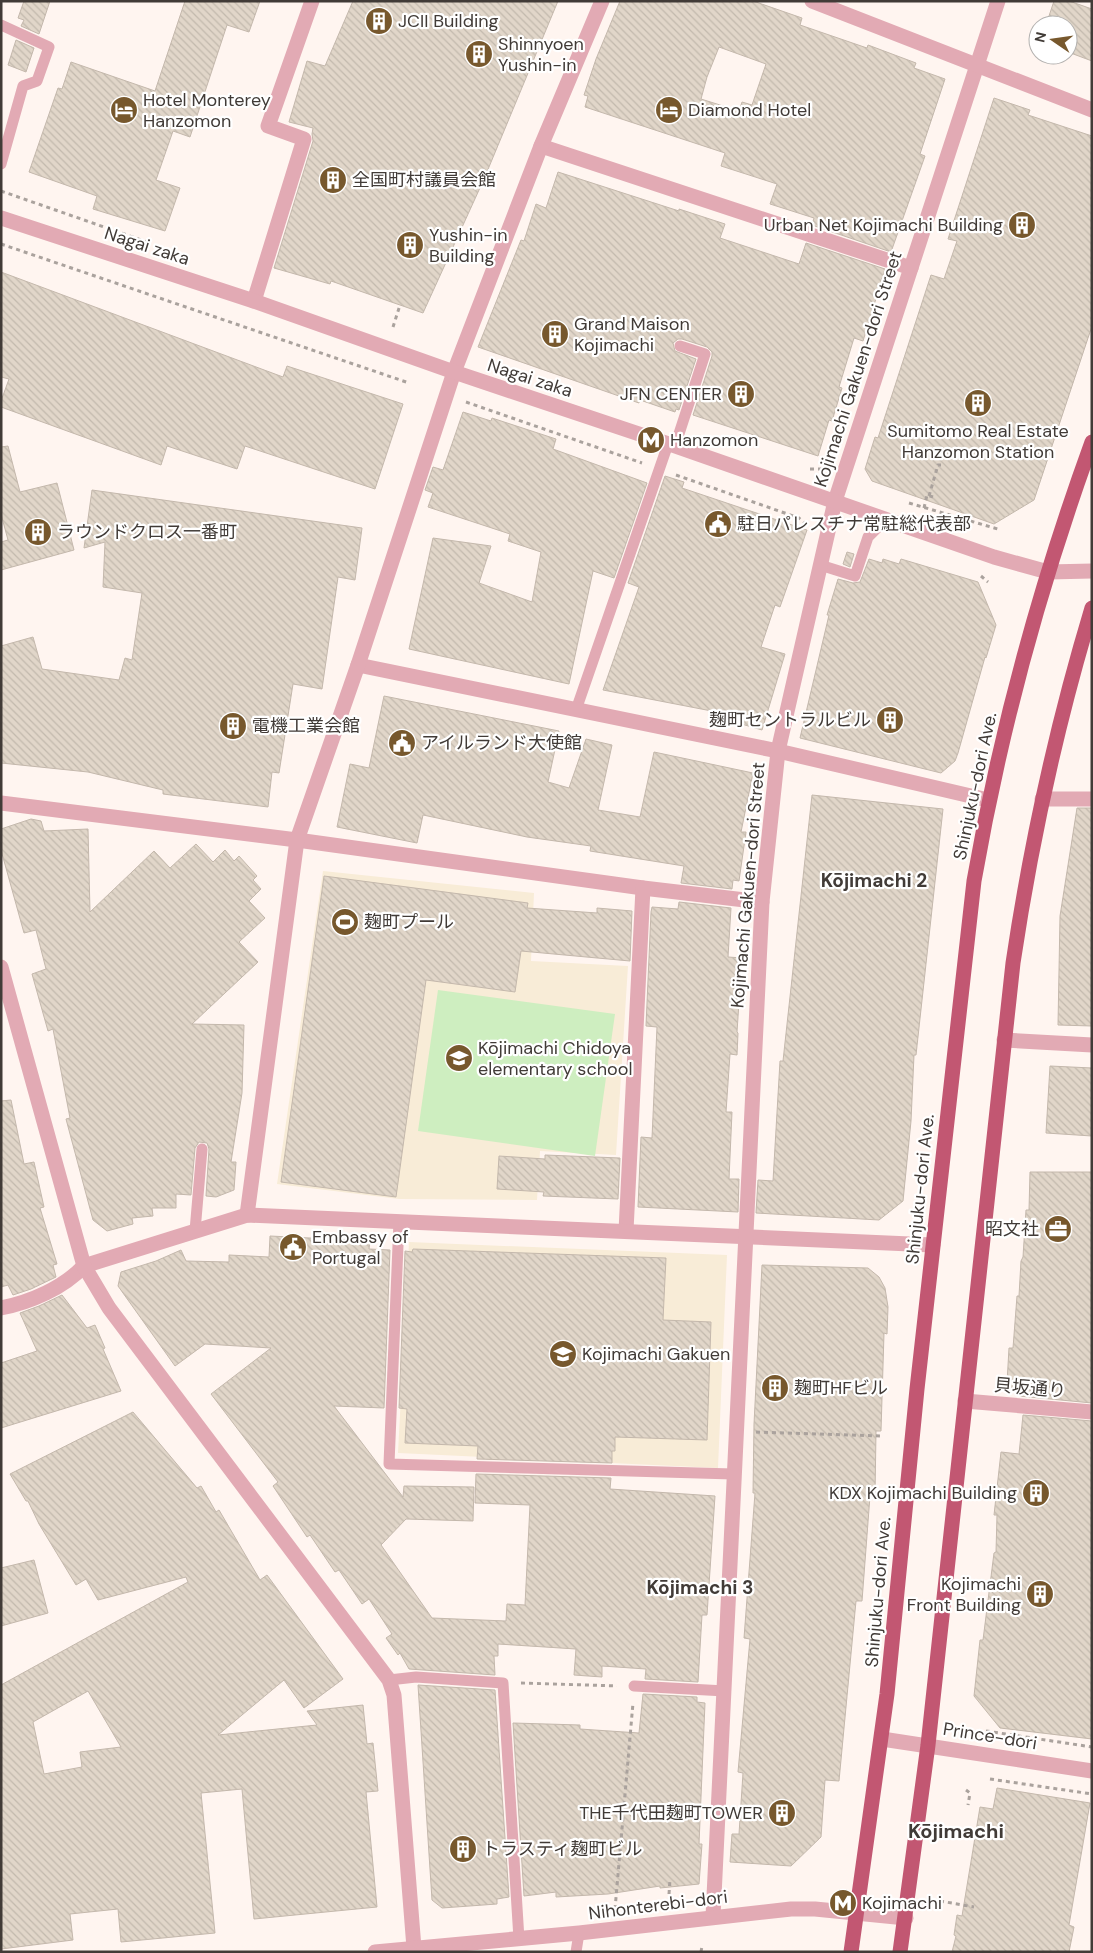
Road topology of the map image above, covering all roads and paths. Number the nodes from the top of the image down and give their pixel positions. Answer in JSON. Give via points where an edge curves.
{"nodes":[{"id":1,"x":312,"y":1,"type":"edge"},
{"id":2,"x":602,"y":1,"type":"edge"},
{"id":3,"x":812,"y":1,"type":"edge"},
{"id":4,"x":998,"y":1,"type":"edge"},
{"id":5,"x":1,"y":25,"type":"edge"},
{"id":6,"x":976,"y":65,"type":"junction"},
{"id":7,"x":1092,"y":110,"type":"edge"},
{"id":8,"x":541,"y":146,"type":"junction"},
{"id":9,"x":1,"y":164,"type":"edge"},
{"id":10,"x":1,"y":218,"type":"edge"},
{"id":11,"x":1,"y":244,"type":"edge"},
{"id":12,"x":911,"y":268,"type":"junction"},
{"id":13,"x":254,"y":301,"type":"junction"},
{"id":14,"x":400,"y":305,"type":"dead end"},
{"id":15,"x":393,"y":327,"type":"dead end"},
{"id":16,"x":680,"y":346,"type":"dead end"},
{"id":17,"x":454,"y":372,"type":"junction"},
{"id":18,"x":409,"y":383,"type":"dead end"},
{"id":19,"x":463,"y":401,"type":"dead end"},
{"id":20,"x":1092,"y":442,"type":"edge"},
{"id":21,"x":672,"y":445,"type":"junction"},
{"id":22,"x":941,"y":466,"type":"dead end"},
{"id":23,"x":804,"y":468,"type":"dead end"},
{"id":24,"x":828,"y":468,"type":"dead end"},
{"id":25,"x":659,"y":469,"type":"junction"},
{"id":26,"x":929,"y":496,"type":"junction"},
{"id":27,"x":933,"y":497,"type":"dead end"},
{"id":28,"x":835,"y":502,"type":"junction"},
{"id":29,"x":906,"y":502,"type":"dead end"},
{"id":30,"x":924,"y":508,"type":"junction"},
{"id":31,"x":886,"y":519,"type":"junction"},
{"id":32,"x":812,"y":530,"type":"dead end"},
{"id":33,"x":1001,"y":530,"type":"dead end"},
{"id":34,"x":820,"y":565,"type":"junction"},
{"id":35,"x":1092,"y":571,"type":"edge"},
{"id":36,"x":1048,"y":572,"type":"junction"},
{"id":37,"x":974,"y":574,"type":"dead end"},
{"id":38,"x":988,"y":582,"type":"dead end"},
{"id":39,"x":1092,"y":608,"type":"edge"},
{"id":40,"x":358,"y":665,"type":"junction"},
{"id":41,"x":576,"y":710,"type":"junction"},
{"id":42,"x":778,"y":751,"type":"junction"},
{"id":43,"x":1042,"y":799,"type":"junction"},
{"id":44,"x":1092,"y":799,"type":"edge"},
{"id":45,"x":988,"y":800,"type":"junction"},
{"id":46,"x":1,"y":803,"type":"edge"},
{"id":47,"x":297,"y":840,"type":"junction"},
{"id":48,"x":643,"y":888,"type":"junction"},
{"id":49,"x":762,"y":902,"type":"junction"},
{"id":50,"x":1,"y":967,"type":"edge"},
{"id":51,"x":1004,"y":1040,"type":"junction"},
{"id":52,"x":1092,"y":1045,"type":"edge"},
{"id":53,"x":202,"y":1149,"type":"dead end"},
{"id":54,"x":247,"y":1215,"type":"junction"},
{"id":55,"x":400,"y":1221,"type":"junction"},
{"id":56,"x":626,"y":1230,"type":"junction"},
{"id":57,"x":195,"y":1231,"type":"junction"},
{"id":58,"x":745,"y":1236,"type":"junction"},
{"id":59,"x":933,"y":1245,"type":"junction"},
{"id":60,"x":84,"y":1266,"type":"junction"},
{"id":61,"x":1,"y":1308,"type":"edge"},
{"id":62,"x":965,"y":1401,"type":"junction"},
{"id":63,"x":1092,"y":1412,"type":"edge"},
{"id":64,"x":735,"y":1432,"type":"junction"},
{"id":65,"x":883,"y":1436,"type":"dead end"},
{"id":66,"x":733,"y":1474,"type":"junction"},
{"id":67,"x":389,"y":1680,"type":"junction"},
{"id":68,"x":503,"y":1683,"type":"junction"},
{"id":69,"x":634,"y":1686,"type":"junction"},
{"id":70,"x":725,"y":1691,"type":"junction"},
{"id":71,"x":986,"y":1732,"type":"dead end"},
{"id":72,"x":882,"y":1738,"type":"junction"},
{"id":73,"x":928,"y":1745,"type":"junction"},
{"id":74,"x":1092,"y":1747,"type":"edge"},
{"id":75,"x":1092,"y":1771,"type":"edge"},
{"id":76,"x":987,"y":1778,"type":"dead end"},
{"id":77,"x":966,"y":1790,"type":"dead end"},
{"id":78,"x":1092,"y":1794,"type":"edge"},
{"id":79,"x":968,"y":1805,"type":"dead end"},
{"id":80,"x":670,"y":1879,"type":"dead end"},
{"id":81,"x":669,"y":1894,"type":"dead end"},
{"id":82,"x":940,"y":1901,"type":"dead end"},
{"id":83,"x":974,"y":1907,"type":"dead end"},
{"id":84,"x":858,"y":1912,"type":"junction"},
{"id":85,"x":713,"y":1917,"type":"junction"},
{"id":86,"x":906,"y":1918,"type":"junction"},
{"id":87,"x":614,"y":1929,"type":"junction"},
{"id":88,"x":579,"y":1933,"type":"junction"},
{"id":89,"x":519,"y":1939,"type":"junction"},
{"id":90,"x":702,"y":1946,"type":"dead end"},
{"id":91,"x":414,"y":1950,"type":"edge"},
{"id":92,"x":376,"y":1952,"type":"edge"},
{"id":93,"x":576,"y":1952,"type":"edge"},
{"id":94,"x":701,"y":1952,"type":"edge"},
{"id":95,"x":851,"y":1952,"type":"edge"},
{"id":96,"x":900,"y":1952,"type":"edge"}],
"edges":[{"from":1,"to":13,"type":"street","via":[[268,126],[304,139]]},
{"from":2,"to":8,"type":"street"},
{"from":3,"to":6,"type":"street"},
{"from":4,"to":6,"type":"street","name":"Kojimachi Gakuen-dori Street"},
{"from":5,"to":9,"type":"lane","via":[[49,47],[37,81],[23,86]]},
{"from":6,"to":7,"type":"street"},
{"from":6,"to":12,"type":"street","name":"Kojimachi Gakuen-dori Street"},
{"from":8,"to":12,"type":"street"},
{"from":8,"to":17,"type":"street"},
{"from":10,"to":13,"type":"street","name":"Nagai zaka"},
{"from":11,"to":18,"type":"path"},
{"from":12,"to":28,"type":"street","name":"Kojimachi Gakuen-dori Street"},
{"from":13,"to":17,"type":"street","name":"Nagai zaka"},
{"from":14,"to":15,"type":"path"},
{"from":16,"to":21,"type":"lane","via":[[705,354]]},
{"from":17,"to":21,"type":"street","name":"Nagai zaka"},
{"from":17,"to":40,"type":"street"},
{"from":19,"to":25,"type":"path"},
{"from":20,"to":36,"type":"highway","name":"Shinjuku-dori Ave."},
{"from":21,"to":25,"type":"lane"},
{"from":21,"to":28,"type":"street","name":"Nagai zaka"},
{"from":22,"to":26,"type":"path","via":[[938,465]]},
{"from":23,"to":24,"type":"path"},
{"from":25,"to":32,"type":"path","via":[[799,518]]},
{"from":25,"to":41,"type":"lane"},
{"from":26,"to":27,"type":"path"},
{"from":26,"to":30,"type":"path"},
{"from":28,"to":31,"type":"street","name":"Nagai zaka"},
{"from":28,"to":34,"type":"street","name":"Kojimachi Gakuen-dori Street"},
{"from":29,"to":30,"type":"path"},
{"from":30,"to":33,"type":"path"},
{"from":31,"to":34,"type":"lane","via":[[868,537],[855,576]]},
{"from":31,"to":36,"type":"street","name":"Nagai zaka","via":[[994,557]]},
{"from":34,"to":42,"type":"street","name":"Kojimachi Gakuen-dori Street"},
{"from":35,"to":36,"type":"street","name":"Nagai zaka"},
{"from":36,"to":45,"type":"highway","name":"Shinjuku-dori Ave."},
{"from":37,"to":38,"type":"path"},
{"from":39,"to":43,"type":"highway","via":[[1060,720]]},
{"from":40,"to":41,"type":"street"},
{"from":40,"to":47,"type":"street"},
{"from":41,"to":42,"type":"street"},
{"from":42,"to":45,"type":"street"},
{"from":42,"to":49,"type":"street","name":"Kojimachi Gakuen-dori Street"},
{"from":43,"to":44,"type":"street"},
{"from":43,"to":51,"type":"highway","via":[[1025,886]]},
{"from":45,"to":59,"type":"highway","name":"Shinjuku-dori Ave.","via":[[964,956]]},
{"from":46,"to":47,"type":"street"},
{"from":47,"to":48,"type":"street"},
{"from":47,"to":54,"type":"street"},
{"from":48,"to":49,"type":"street"},
{"from":48,"to":56,"type":"street"},
{"from":49,"to":58,"type":"street","name":"Kojimachi Gakuen-dori Street"},
{"from":50,"to":60,"type":"street"},
{"from":51,"to":52,"type":"street"},
{"from":51,"to":62,"type":"highway"},
{"from":53,"to":57,"type":"lane"},
{"from":54,"to":55,"type":"street"},
{"from":54,"to":57,"type":"street"},
{"from":55,"to":56,"type":"street"},
{"from":55,"to":66,"type":"lane","via":[[389,1464]]},
{"from":56,"to":58,"type":"street"},
{"from":57,"to":60,"type":"street"},
{"from":58,"to":59,"type":"street"},
{"from":58,"to":64,"type":"street","name":"Kojimachi Gakuen-dori Street"},
{"from":59,"to":72,"type":"highway","name":"Shinjuku-dori Ave."},
{"from":60,"to":61,"type":"street","via":[[72,1278],[21,1304]]},
{"from":60,"to":67,"type":"street","via":[[109,1308]]},
{"from":62,"to":63,"type":"street","name":"貝坂通り"},
{"from":62,"to":73,"type":"highway"},
{"from":64,"to":65,"type":"path"},
{"from":64,"to":66,"type":"street","name":"Kojimachi Gakuen-dori Street"},
{"from":66,"to":70,"type":"street","name":"Kojimachi Gakuen-dori Street"},
{"from":67,"to":68,"type":"lane","via":[[416,1677]]},
{"from":67,"to":91,"type":"street","via":[[394,1695]]},
{"from":68,"to":69,"type":"path"},
{"from":68,"to":89,"type":"lane"},
{"from":69,"to":70,"type":"lane"},
{"from":69,"to":87,"type":"path"},
{"from":70,"to":85,"type":"street","name":"Kojimachi Gakuen-dori Street"},
{"from":71,"to":74,"type":"path"},
{"from":72,"to":73,"type":"street","name":"Prince-dori"},
{"from":72,"to":84,"type":"highway","name":"Shinjuku-dori Ave."},
{"from":73,"to":75,"type":"street","name":"Prince-dori"},
{"from":73,"to":86,"type":"highway"},
{"from":76,"to":78,"type":"path"},
{"from":77,"to":79,"type":"path","via":[[970,1794]]},
{"from":80,"to":81,"type":"path"},
{"from":82,"to":83,"type":"path"},
{"from":84,"to":85,"type":"street","name":"Nihonterebi-dori","via":[[799,1909]]},
{"from":84,"to":86,"type":"street","name":"Nihonterebi-dori"},
{"from":84,"to":95,"type":"highway","name":"Shinjuku-dori Ave."},
{"from":85,"to":87,"type":"street","name":"Nihonterebi-dori"},
{"from":86,"to":96,"type":"highway"},
{"from":87,"to":88,"type":"street","name":"Nihonterebi-dori"},
{"from":88,"to":89,"type":"street","name":"Nihonterebi-dori"},
{"from":88,"to":93,"type":"lane"},
{"from":89,"to":91,"type":"street","name":"Nihonterebi-dori"},
{"from":90,"to":94,"type":"path"},
{"from":91,"to":92,"type":"street","name":"Nihonterebi-dori"}]}
